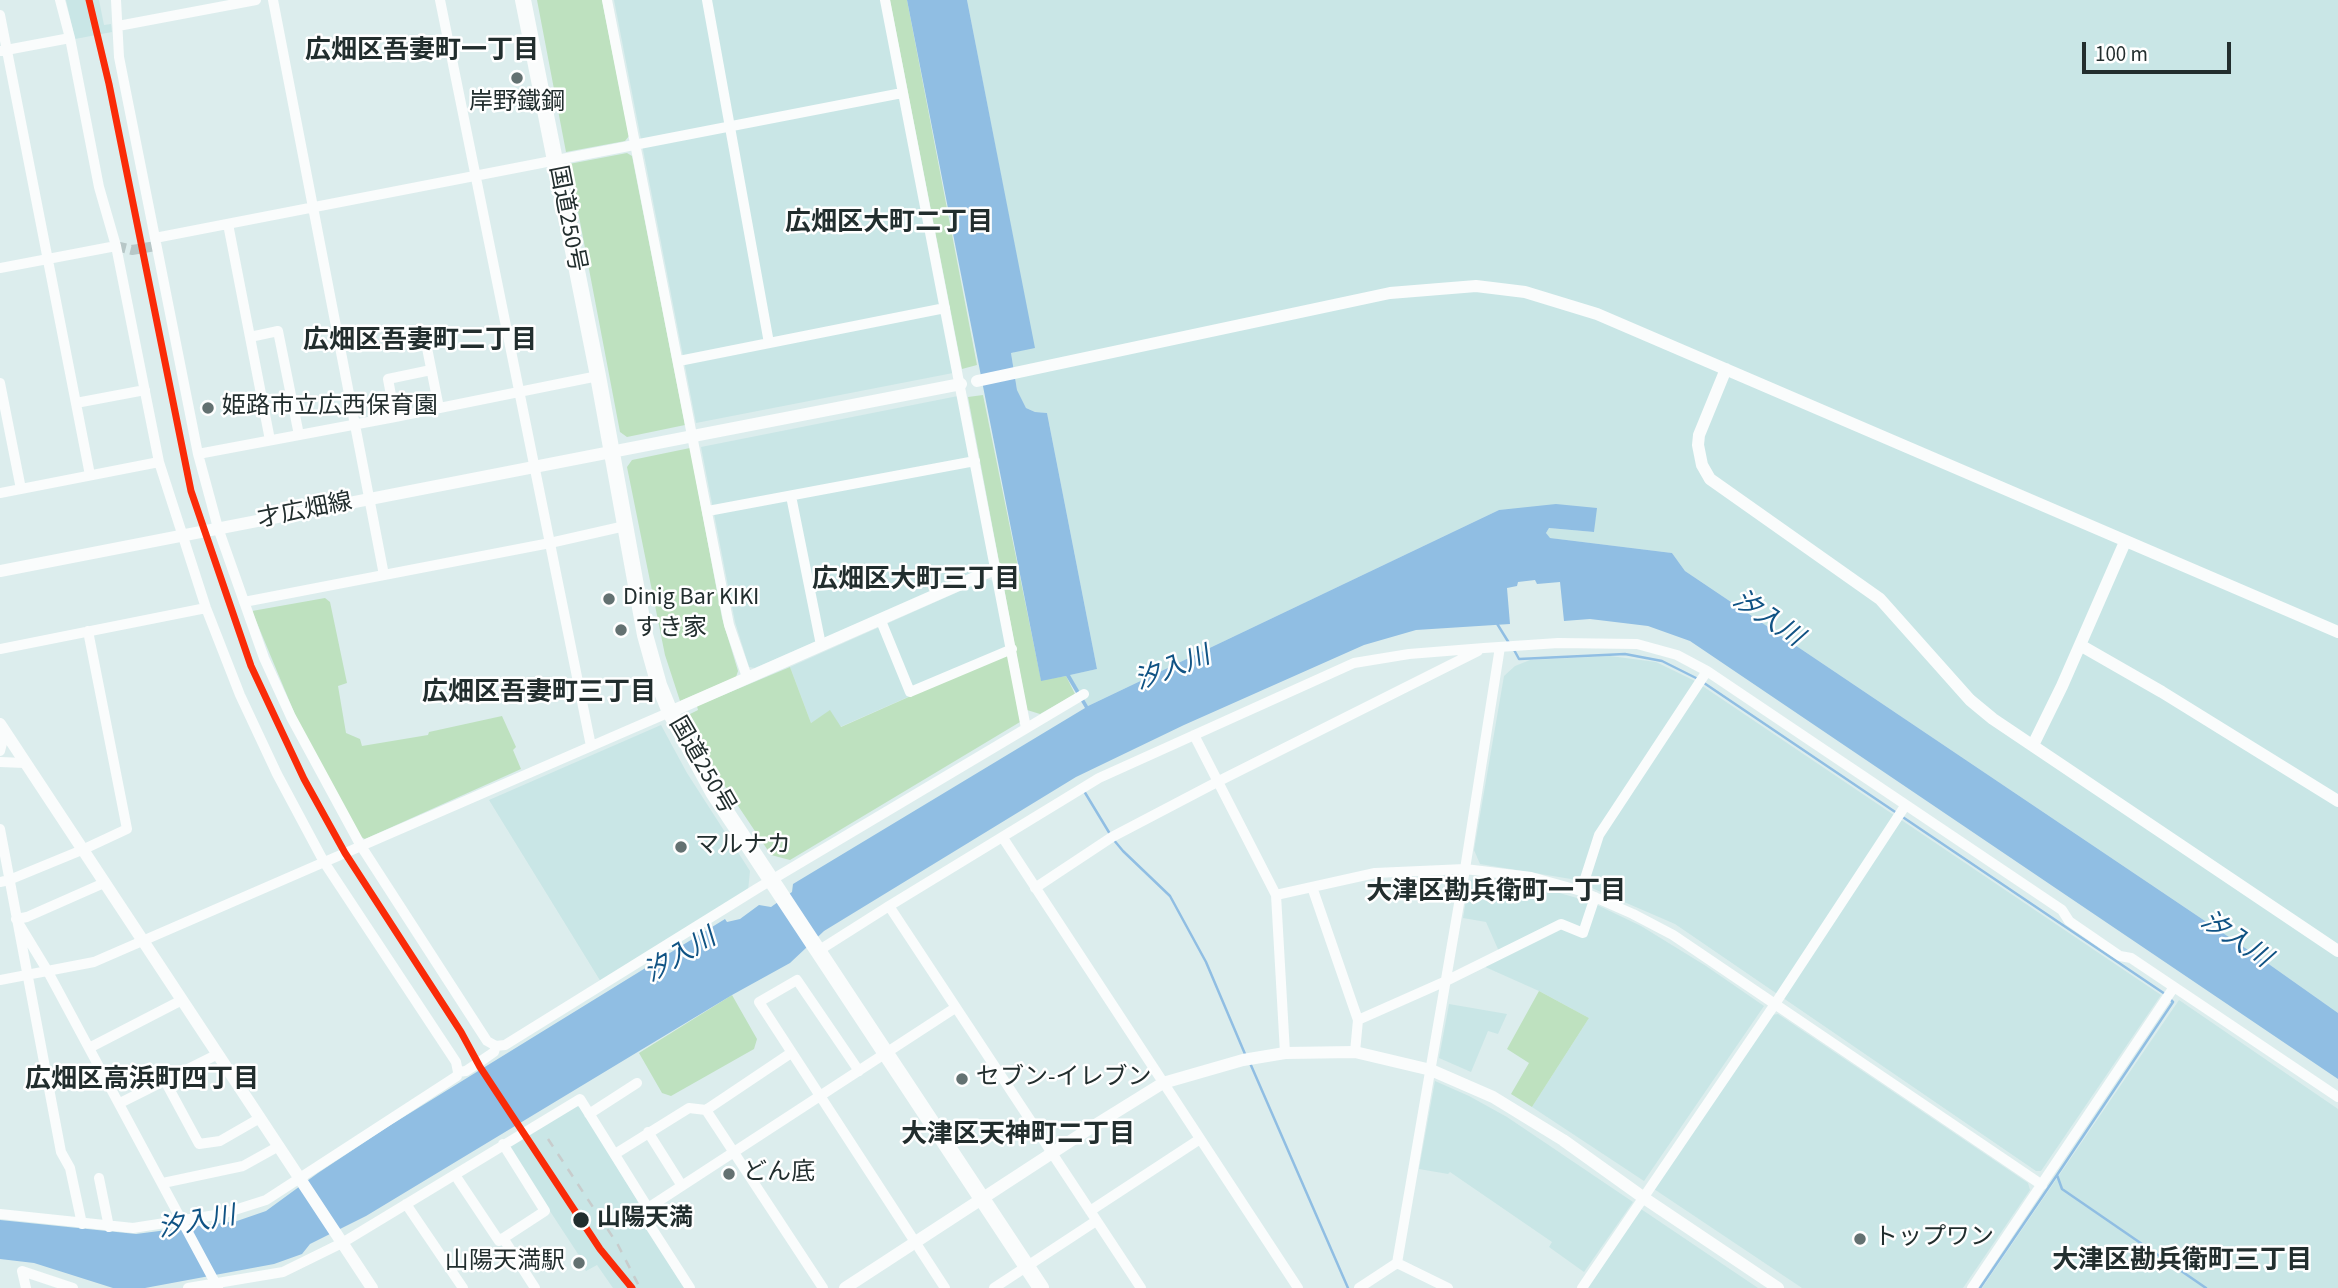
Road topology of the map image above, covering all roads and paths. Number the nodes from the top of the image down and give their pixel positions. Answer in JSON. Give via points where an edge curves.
{"nodes":[{"id":1,"x":60,"y":0,"type":"edge"},
{"id":2,"x":116,"y":0,"type":"edge"},
{"id":3,"x":256,"y":0,"type":"edge"},
{"id":4,"x":273,"y":0,"type":"edge"},
{"id":5,"x":440,"y":0,"type":"edge"},
{"id":6,"x":523,"y":0,"type":"edge"},
{"id":7,"x":607,"y":0,"type":"edge"},
{"id":8,"x":707,"y":0,"type":"edge"},
{"id":9,"x":885,"y":0,"type":"edge"},
{"id":10,"x":0,"y":15,"type":"edge"},
{"id":11,"x":118,"y":26,"type":"junction"},
{"id":12,"x":70,"y":38,"type":"junction"},
{"id":13,"x":3,"y":50,"type":"edge"},
{"id":14,"x":902,"y":93,"type":"junction"},
{"id":15,"x":731,"y":126,"type":"junction"},
{"id":16,"x":635,"y":145,"type":"junction"},
{"id":17,"x":554,"y":161,"type":"junction"},
{"id":18,"x":476,"y":176,"type":"junction"},
{"id":19,"x":313,"y":208,"type":"junction"},
{"id":20,"x":228,"y":224,"type":"junction"},
{"id":21,"x":155,"y":238,"type":"junction"},
{"id":22,"x":116,"y":246,"type":"junction"},
{"id":23,"x":48,"y":259,"type":"junction"},
{"id":24,"x":0,"y":268,"type":"edge"},
{"id":25,"x":945,"y":308,"type":"junction"},
{"id":26,"x":250,"y":337,"type":"junction"},
{"id":27,"x":769,"y":343,"type":"junction"},
{"id":28,"x":427,"y":348,"type":"dead end"},
{"id":29,"x":679,"y":361,"type":"junction"},
{"id":30,"x":1726,"y":369,"type":"junction"},
{"id":31,"x":431,"y":370,"type":"junction"},
{"id":32,"x":598,"y":376,"type":"junction"},
{"id":33,"x":977,"y":381,"type":"joint"},
{"id":34,"x":0,"y":383,"type":"edge"},
{"id":35,"x":961,"y":384,"type":"junction"},
{"id":36,"x":145,"y":390,"type":"junction"},
{"id":37,"x":520,"y":392,"type":"junction"},
{"id":38,"x":76,"y":403,"type":"junction"},
{"id":39,"x":439,"y":408,"type":"junction"},
{"id":40,"x":395,"y":417,"type":"junction"},
{"id":41,"x":355,"y":425,"type":"junction"},
{"id":42,"x":299,"y":435,"type":"junction"},
{"id":43,"x":694,"y":436,"type":"junction"},
{"id":44,"x":270,"y":440,"type":"junction"},
{"id":45,"x":611,"y":452,"type":"junction"},
{"id":46,"x":198,"y":454,"type":"junction"},
{"id":47,"x":975,"y":461,"type":"junction"},
{"id":48,"x":159,"y":462,"type":"junction"},
{"id":49,"x":535,"y":467,"type":"junction"},
{"id":50,"x":90,"y":475,"type":"junction"},
{"id":51,"x":21,"y":489,"type":"junction"},
{"id":52,"x":0,"y":493,"type":"edge"},
{"id":53,"x":790,"y":496,"type":"junction"},
{"id":54,"x":370,"y":499,"type":"junction"},
{"id":55,"x":708,"y":511,"type":"junction"},
{"id":56,"x":625,"y":526,"type":"junction"},
{"id":57,"x":218,"y":528,"type":"junction"},
{"id":58,"x":181,"y":535,"type":"junction"},
{"id":59,"x":2125,"y":542,"type":"junction"},
{"id":60,"x":550,"y":543,"type":"junction"},
{"id":61,"x":997,"y":568,"type":"junction"},
{"id":62,"x":0,"y":571,"type":"edge"},
{"id":63,"x":384,"y":575,"type":"junction"},
{"id":64,"x":244,"y":602,"type":"junction"},
{"id":65,"x":206,"y":608,"type":"junction"},
{"id":66,"x":881,"y":621,"type":"junction"},
{"id":67,"x":88,"y":631,"type":"junction"},
{"id":68,"x":2338,"y":632,"type":"edge"},
{"id":69,"x":821,"y":645,"type":"junction"},
{"id":70,"x":2080,"y":645,"type":"junction"},
{"id":71,"x":1500,"y":647,"type":"junction"},
{"id":72,"x":1483,"y":648,"type":"junction"},
{"id":73,"x":0,"y":649,"type":"edge"},
{"id":74,"x":1012,"y":649,"type":"junction"},
{"id":75,"x":1707,"y":671,"type":"junction"},
{"id":76,"x":747,"y":677,"type":"junction"},
{"id":77,"x":1080,"y":696,"type":"dead end"},
{"id":78,"x":670,"y":712,"type":"junction"},
{"id":79,"x":2,"y":728,"type":"edge"},
{"id":80,"x":1027,"y":728,"type":"junction"},
{"id":81,"x":1194,"y":735,"type":"junction"},
{"id":82,"x":2034,"y":745,"type":"junction"},
{"id":83,"x":591,"y":746,"type":"junction"},
{"id":84,"x":0,"y":751,"type":"edge"},
{"id":85,"x":0,"y":762,"type":"edge"},
{"id":86,"x":24,"y":763,"type":"junction"},
{"id":87,"x":1217,"y":782,"type":"junction"},
{"id":88,"x":2338,"y":800,"type":"edge"},
{"id":89,"x":1905,"y":806,"type":"junction"},
{"id":90,"x":0,"y":829,"type":"edge"},
{"id":91,"x":1003,"y":838,"type":"junction"},
{"id":92,"x":361,"y":846,"type":"junction"},
{"id":93,"x":82,"y":850,"type":"junction"},
{"id":94,"x":324,"y":862,"type":"junction"},
{"id":95,"x":1465,"y":869,"type":"junction"},
{"id":96,"x":5,"y":881,"type":"edge"},
{"id":97,"x":772,"y":881,"type":"junction"},
{"id":98,"x":104,"y":883,"type":"junction"},
{"id":99,"x":1035,"y":887,"type":"junction"},
{"id":100,"x":1312,"y":887,"type":"junction"},
{"id":101,"x":1581,"y":891,"type":"junction"},
{"id":102,"x":1276,"y":895,"type":"junction"},
{"id":103,"x":1595,"y":897,"type":"junction"},
{"id":104,"x":889,"y":906,"type":"junction"},
{"id":105,"x":16,"y":919,"type":"junction"},
{"id":106,"x":142,"y":941,"type":"junction"},
{"id":107,"x":818,"y":951,"type":"junction"},
{"id":108,"x":2338,"y":951,"type":"edge"},
{"id":109,"x":47,"y":970,"type":"junction"},
{"id":110,"x":28,"y":975,"type":"junction"},
{"id":111,"x":0,"y":980,"type":"edge"},
{"id":112,"x":1446,"y":981,"type":"junction"},
{"id":113,"x":2174,"y":987,"type":"junction"},
{"id":114,"x":181,"y":1000,"type":"junction"},
{"id":115,"x":1775,"y":1004,"type":"junction"},
{"id":116,"x":956,"y":1008,"type":"junction"},
{"id":117,"x":1358,"y":1020,"type":"junction"},
{"id":118,"x":496,"y":1046,"type":"junction"},
{"id":119,"x":89,"y":1048,"type":"junction"},
{"id":120,"x":1355,"y":1052,"type":"junction"},
{"id":121,"x":791,"y":1053,"type":"junction"},
{"id":122,"x":1285,"y":1053,"type":"junction"},
{"id":123,"x":218,"y":1054,"type":"junction"},
{"id":124,"x":887,"y":1054,"type":"junction"},
{"id":125,"x":1431,"y":1070,"type":"junction"},
{"id":126,"x":859,"y":1071,"type":"junction"},
{"id":127,"x":458,"y":1072,"type":"junction"},
{"id":128,"x":165,"y":1081,"type":"junction"},
{"id":129,"x":637,"y":1083,"type":"dead end"},
{"id":130,"x":1163,"y":1083,"type":"junction"},
{"id":131,"x":819,"y":1097,"type":"junction"},
{"id":132,"x":2338,"y":1097,"type":"edge"},
{"id":133,"x":120,"y":1103,"type":"junction"},
{"id":134,"x":706,"y":1110,"type":"junction"},
{"id":135,"x":589,"y":1114,"type":"junction"},
{"id":136,"x":260,"y":1118,"type":"junction"},
{"id":137,"x":648,"y":1132,"type":"junction"},
{"id":138,"x":1200,"y":1139,"type":"junction"},
{"id":139,"x":503,"y":1144,"type":"junction"},
{"id":140,"x":279,"y":1146,"type":"junction"},
{"id":141,"x":734,"y":1152,"type":"junction"},
{"id":142,"x":615,"y":1154,"type":"junction"},
{"id":143,"x":1051,"y":1154,"type":"junction"},
{"id":144,"x":455,"y":1175,"type":"junction"},
{"id":145,"x":99,"y":1178,"type":"dead end"},
{"id":146,"x":300,"y":1179,"type":"junction"},
{"id":147,"x":163,"y":1183,"type":"junction"},
{"id":148,"x":2042,"y":1185,"type":"junction"},
{"id":149,"x":682,"y":1186,"type":"junction"},
{"id":150,"x":982,"y":1198,"type":"junction"},
{"id":151,"x":1644,"y":1198,"type":"junction"},
{"id":152,"x":406,"y":1204,"type":"junction"},
{"id":153,"x":648,"y":1208,"type":"junction"},
{"id":154,"x":1090,"y":1211,"type":"junction"},
{"id":155,"x":0,"y":1213,"type":"edge"},
{"id":156,"x":183,"y":1220,"type":"junction"},
{"id":157,"x":1096,"y":1221,"type":"junction"},
{"id":158,"x":82,"y":1224,"type":"junction"},
{"id":159,"x":109,"y":1227,"type":"junction"},
{"id":160,"x":503,"y":1238,"type":"junction"},
{"id":161,"x":914,"y":1242,"type":"junction"},
{"id":162,"x":342,"y":1243,"type":"junction"},
{"id":163,"x":1397,"y":1263,"type":"junction"},
{"id":164,"x":1026,"y":1267,"type":"junction"},
{"id":165,"x":217,"y":1286,"type":"edge"},
{"id":166,"x":531,"y":1286,"type":"edge"},
{"id":167,"x":26,"y":1288,"type":"edge"},
{"id":168,"x":73,"y":1288,"type":"edge"},
{"id":169,"x":188,"y":1288,"type":"edge"},
{"id":170,"x":372,"y":1288,"type":"edge"},
{"id":171,"x":463,"y":1288,"type":"edge"},
{"id":172,"x":690,"y":1288,"type":"edge"},
{"id":173,"x":823,"y":1288,"type":"edge"},
{"id":174,"x":845,"y":1288,"type":"edge"},
{"id":175,"x":945,"y":1288,"type":"edge"},
{"id":176,"x":994,"y":1288,"type":"edge"},
{"id":177,"x":1041,"y":1288,"type":"edge"},
{"id":178,"x":1141,"y":1288,"type":"edge"},
{"id":179,"x":1298,"y":1288,"type":"edge"},
{"id":180,"x":1359,"y":1288,"type":"edge"},
{"id":181,"x":1448,"y":1288,"type":"edge"},
{"id":182,"x":1582,"y":1288,"type":"edge"},
{"id":183,"x":1778,"y":1288,"type":"edge"},
{"id":184,"x":1972,"y":1288,"type":"edge"}],
"edges":[{"from":1,"to":12,"type":"street"},
{"from":2,"to":11,"type":"street"},
{"from":3,"to":11,"type":"street"},
{"from":4,"to":19,"type":"street"},
{"from":5,"to":18,"type":"street"},
{"from":6,"to":17,"type":"highway","name":"国道250号"},
{"from":7,"to":16,"type":"street"},
{"from":8,"to":15,"type":"street"},
{"from":9,"to":14,"type":"street"},
{"from":10,"to":13,"type":"street"},
{"from":11,"to":21,"type":"street","via":[[119,57]]},
{"from":12,"to":13,"type":"street"},
{"from":12,"to":22,"type":"street","via":[[99,187]]},
{"from":13,"to":23,"type":"street"},
{"from":14,"to":15,"type":"street"},
{"from":14,"to":25,"type":"street"},
{"from":15,"to":16,"type":"street"},
{"from":15,"to":27,"type":"street"},
{"from":16,"to":17,"type":"street"},
{"from":16,"to":29,"type":"street"},
{"from":17,"to":18,"type":"street"},
{"from":17,"to":32,"type":"highway","name":"国道250号"},
{"from":18,"to":19,"type":"street"},
{"from":18,"to":37,"type":"street"},
{"from":19,"to":20,"type":"street"},
{"from":19,"to":41,"type":"street"},
{"from":20,"to":21,"type":"street"},
{"from":20,"to":26,"type":"street"},
{"from":21,"to":46,"type":"street"},
{"from":22,"to":23,"type":"street"},
{"from":22,"to":36,"type":"street"},
{"from":23,"to":24,"type":"street"},
{"from":23,"to":38,"type":"street"},
{"from":25,"to":27,"type":"street"},
{"from":25,"to":35,"type":"street"},
{"from":26,"to":42,"type":"street","via":[[278,331]]},
{"from":26,"to":44,"type":"street"},
{"from":27,"to":29,"type":"street"},
{"from":28,"to":31,"type":"street"},
{"from":29,"to":43,"type":"street"},
{"from":30,"to":33,"type":"street","via":[[1597,314],[1525,292],[1476,286],[1390,293]]},
{"from":30,"to":59,"type":"street"},
{"from":30,"to":82,"type":"street","via":[[1699,435],[1702,465],[1710,479],[1880,599],[1970,700]]},
{"from":31,"to":39,"type":"street"},
{"from":31,"to":40,"type":"street","via":[[388,379]]},
{"from":32,"to":37,"type":"street"},
{"from":32,"to":45,"type":"highway","name":"国道250号"},
{"from":33,"to":35,"type":"street"},
{"from":34,"to":51,"type":"street"},
{"from":35,"to":43,"type":"street","name":"才広畑線"},
{"from":35,"to":47,"type":"street"},
{"from":36,"to":38,"type":"street"},
{"from":36,"to":48,"type":"street"},
{"from":37,"to":39,"type":"street"},
{"from":37,"to":49,"type":"street"},
{"from":38,"to":50,"type":"street"},
{"from":39,"to":40,"type":"street"},
{"from":40,"to":41,"type":"street"},
{"from":41,"to":42,"type":"street"},
{"from":41,"to":54,"type":"street"},
{"from":42,"to":44,"type":"street"},
{"from":43,"to":45,"type":"street","name":"才広畑線"},
{"from":43,"to":55,"type":"street"},
{"from":44,"to":46,"type":"street"},
{"from":45,"to":49,"type":"street","name":"才広畑線"},
{"from":45,"to":56,"type":"highway","name":"国道250号"},
{"from":46,"to":57,"type":"street"},
{"from":47,"to":53,"type":"street"},
{"from":47,"to":61,"type":"street"},
{"from":48,"to":50,"type":"street"},
{"from":48,"to":58,"type":"street"},
{"from":49,"to":54,"type":"street","name":"才広畑線"},
{"from":49,"to":60,"type":"street"},
{"from":50,"to":51,"type":"street"},
{"from":51,"to":52,"type":"street"},
{"from":53,"to":55,"type":"street"},
{"from":53,"to":69,"type":"street"},
{"from":54,"to":57,"type":"street","name":"才広畑線"},
{"from":54,"to":63,"type":"street"},
{"from":55,"to":76,"type":"street","via":[[729,625]]},
{"from":56,"to":60,"type":"street"},
{"from":56,"to":78,"type":"highway","name":"国道250号","via":[[645,635]]},
{"from":57,"to":58,"type":"street","name":"才広畑線"},
{"from":57,"to":64,"type":"street"},
{"from":58,"to":62,"type":"street","name":"才広畑線"},
{"from":58,"to":65,"type":"street"},
{"from":59,"to":68,"type":"street"},
{"from":59,"to":70,"type":"street"},
{"from":60,"to":63,"type":"street"},
{"from":60,"to":83,"type":"street"},
{"from":61,"to":66,"type":"street"},
{"from":61,"to":74,"type":"street"},
{"from":63,"to":64,"type":"street"},
{"from":64,"to":92,"type":"street","via":[[291,718]]},
{"from":65,"to":67,"type":"street"},
{"from":65,"to":94,"type":"street","via":[[240,695]]},
{"from":66,"to":69,"type":"street"},
{"from":66,"to":74,"type":"street","via":[[910,692]]},
{"from":67,"to":73,"type":"street"},
{"from":67,"to":93,"type":"street","via":[[127,828]]},
{"from":69,"to":76,"type":"street"},
{"from":70,"to":82,"type":"street"},
{"from":70,"to":88,"type":"street"},
{"from":71,"to":72,"type":"street"},
{"from":71,"to":75,"type":"street","via":[[1637,644],[1677,655]]},
{"from":71,"to":95,"type":"street"},
{"from":72,"to":81,"type":"street","via":[[1354,663]]},
{"from":72,"to":87,"type":"street"},
{"from":74,"to":80,"type":"street"},
{"from":75,"to":89,"type":"street"},
{"from":75,"to":101,"type":"street","via":[[1599,835]]},
{"from":76,"to":78,"type":"street"},
{"from":77,"to":80,"type":"street"},
{"from":78,"to":83,"type":"street"},
{"from":78,"to":97,"type":"highway","name":"国道250号","via":[[713,792]]},
{"from":79,"to":84,"type":"street"},
{"from":79,"to":86,"type":"street"},
{"from":80,"to":97,"type":"street"},
{"from":81,"to":87,"type":"street"},
{"from":81,"to":91,"type":"street","via":[[1098,778]]},
{"from":82,"to":108,"type":"street"},
{"from":83,"to":92,"type":"street"},
{"from":85,"to":86,"type":"street"},
{"from":86,"to":93,"type":"street"},
{"from":87,"to":99,"type":"street","via":[[1112,837]]},
{"from":87,"to":102,"type":"street"},
{"from":89,"to":113,"type":"street","via":[[2062,909],[2069,921],[2120,956],[2131,958]]},
{"from":89,"to":115,"type":"street"},
{"from":90,"to":96,"type":"street"},
{"from":91,"to":99,"type":"street"},
{"from":91,"to":104,"type":"street"},
{"from":92,"to":94,"type":"street"},
{"from":92,"to":118,"type":"street","via":[[487,1041]]},
{"from":93,"to":96,"type":"street"},
{"from":93,"to":98,"type":"street"},
{"from":94,"to":106,"type":"street"},
{"from":94,"to":127,"type":"street","via":[[456,1062]]},
{"from":95,"to":100,"type":"street","via":[[1375,873]]},
{"from":95,"to":101,"type":"street","via":[[1531,877]]},
{"from":95,"to":112,"type":"street"},
{"from":96,"to":105,"type":"street"},
{"from":97,"to":107,"type":"highway","name":"国道250号"},
{"from":97,"to":118,"type":"street","via":[[505,1045]]},
{"from":98,"to":105,"type":"street"},
{"from":98,"to":106,"type":"street"},
{"from":99,"to":130,"type":"street"},
{"from":100,"to":102,"type":"street"},
{"from":100,"to":117,"type":"street"},
{"from":101,"to":103,"type":"street"},
{"from":102,"to":122,"type":"street"},
{"from":103,"to":112,"type":"street","via":[[1583,933],[1561,924]]},
{"from":103,"to":115,"type":"street","via":[[1674,935]]},
{"from":104,"to":107,"type":"street"},
{"from":104,"to":116,"type":"street"},
{"from":105,"to":109,"type":"street"},
{"from":105,"to":110,"type":"street"},
{"from":106,"to":109,"type":"street","via":[[94,961]]},
{"from":106,"to":114,"type":"street"},
{"from":107,"to":124,"type":"highway","name":"国道250号"},
{"from":109,"to":110,"type":"street"},
{"from":109,"to":119,"type":"street"},
{"from":110,"to":111,"type":"street"},
{"from":110,"to":158,"type":"street","via":[[61,1152],[71,1168]]},
{"from":112,"to":117,"type":"street"},
{"from":112,"to":125,"type":"street"},
{"from":113,"to":132,"type":"street"},
{"from":113,"to":148,"type":"street"},
{"from":114,"to":119,"type":"street"},
{"from":114,"to":123,"type":"street"},
{"from":115,"to":148,"type":"street"},
{"from":115,"to":151,"type":"street"},
{"from":116,"to":124,"type":"street"},
{"from":116,"to":143,"type":"street"},
{"from":117,"to":120,"type":"street"},
{"from":118,"to":127,"type":"street","via":[[481,1061]]},
{"from":119,"to":133,"type":"street"},
{"from":120,"to":122,"type":"street"},
{"from":120,"to":125,"type":"street"},
{"from":121,"to":126,"type":"street","via":[[759,1002],[797,980]]},
{"from":121,"to":131,"type":"street"},
{"from":121,"to":134,"type":"street"},
{"from":122,"to":130,"type":"street","via":[[1243,1059]]},
{"from":123,"to":128,"type":"street"},
{"from":123,"to":136,"type":"street"},
{"from":124,"to":126,"type":"street"},
{"from":124,"to":150,"type":"highway","name":"国道250号"},
{"from":125,"to":151,"type":"street","via":[[1493,1097]]},
{"from":125,"to":163,"type":"street"},
{"from":126,"to":131,"type":"street"},
{"from":127,"to":146,"type":"street"},
{"from":128,"to":133,"type":"street"},
{"from":128,"to":136,"type":"street","via":[[199,1144],[220,1141]]},
{"from":129,"to":135,"type":"street"},
{"from":130,"to":138,"type":"street"},
{"from":130,"to":143,"type":"street"},
{"from":131,"to":141,"type":"street"},
{"from":131,"to":161,"type":"street"},
{"from":133,"to":147,"type":"street"},
{"from":134,"to":137,"type":"street","via":[[690,1108]]},
{"from":134,"to":141,"type":"street"},
{"from":135,"to":139,"type":"street","via":[[580,1099]]},
{"from":135,"to":142,"type":"street"},
{"from":136,"to":140,"type":"street"},
{"from":137,"to":142,"type":"street"},
{"from":137,"to":149,"type":"street"},
{"from":138,"to":154,"type":"street"},
{"from":138,"to":179,"type":"street"},
{"from":139,"to":144,"type":"street"},
{"from":139,"to":160,"type":"street","via":[[545,1211]]},
{"from":140,"to":146,"type":"street"},
{"from":140,"to":147,"type":"street","via":[[243,1166]]},
{"from":141,"to":149,"type":"street"},
{"from":141,"to":173,"type":"street"},
{"from":142,"to":153,"type":"street"},
{"from":143,"to":150,"type":"street"},
{"from":143,"to":154,"type":"street"},
{"from":144,"to":152,"type":"street"},
{"from":144,"to":160,"type":"street","via":[[499,1241]]},
{"from":145,"to":159,"type":"street"},
{"from":146,"to":156,"type":"street","via":[[266,1200]]},
{"from":146,"to":162,"type":"street"},
{"from":147,"to":156,"type":"street"},
{"from":148,"to":184,"type":"street"},
{"from":149,"to":153,"type":"street"},
{"from":150,"to":161,"type":"street"},
{"from":150,"to":164,"type":"highway","name":"国道250号"},
{"from":151,"to":182,"type":"street"},
{"from":151,"to":183,"type":"street"},
{"from":152,"to":162,"type":"street"},
{"from":152,"to":171,"type":"street"},
{"from":153,"to":172,"type":"street","via":[[647,1221]]},
{"from":154,"to":157,"type":"street"},
{"from":155,"to":158,"type":"street"},
{"from":156,"to":159,"type":"street"},
{"from":156,"to":165,"type":"street"},
{"from":157,"to":164,"type":"street"},
{"from":157,"to":178,"type":"street"},
{"from":158,"to":159,"type":"street"},
{"from":160,"to":166,"type":"street"},
{"from":161,"to":174,"type":"street"},
{"from":161,"to":175,"type":"street"},
{"from":162,"to":165,"type":"street","via":[[283,1272]]},
{"from":162,"to":170,"type":"street"},
{"from":163,"to":180,"type":"street"},
{"from":163,"to":181,"type":"street"},
{"from":164,"to":176,"type":"street"},
{"from":164,"to":177,"type":"highway","name":"国道250号"},
{"from":165,"to":169,"type":"street"},
{"from":167,"to":168,"type":"street","via":[[22,1271]]}]}
